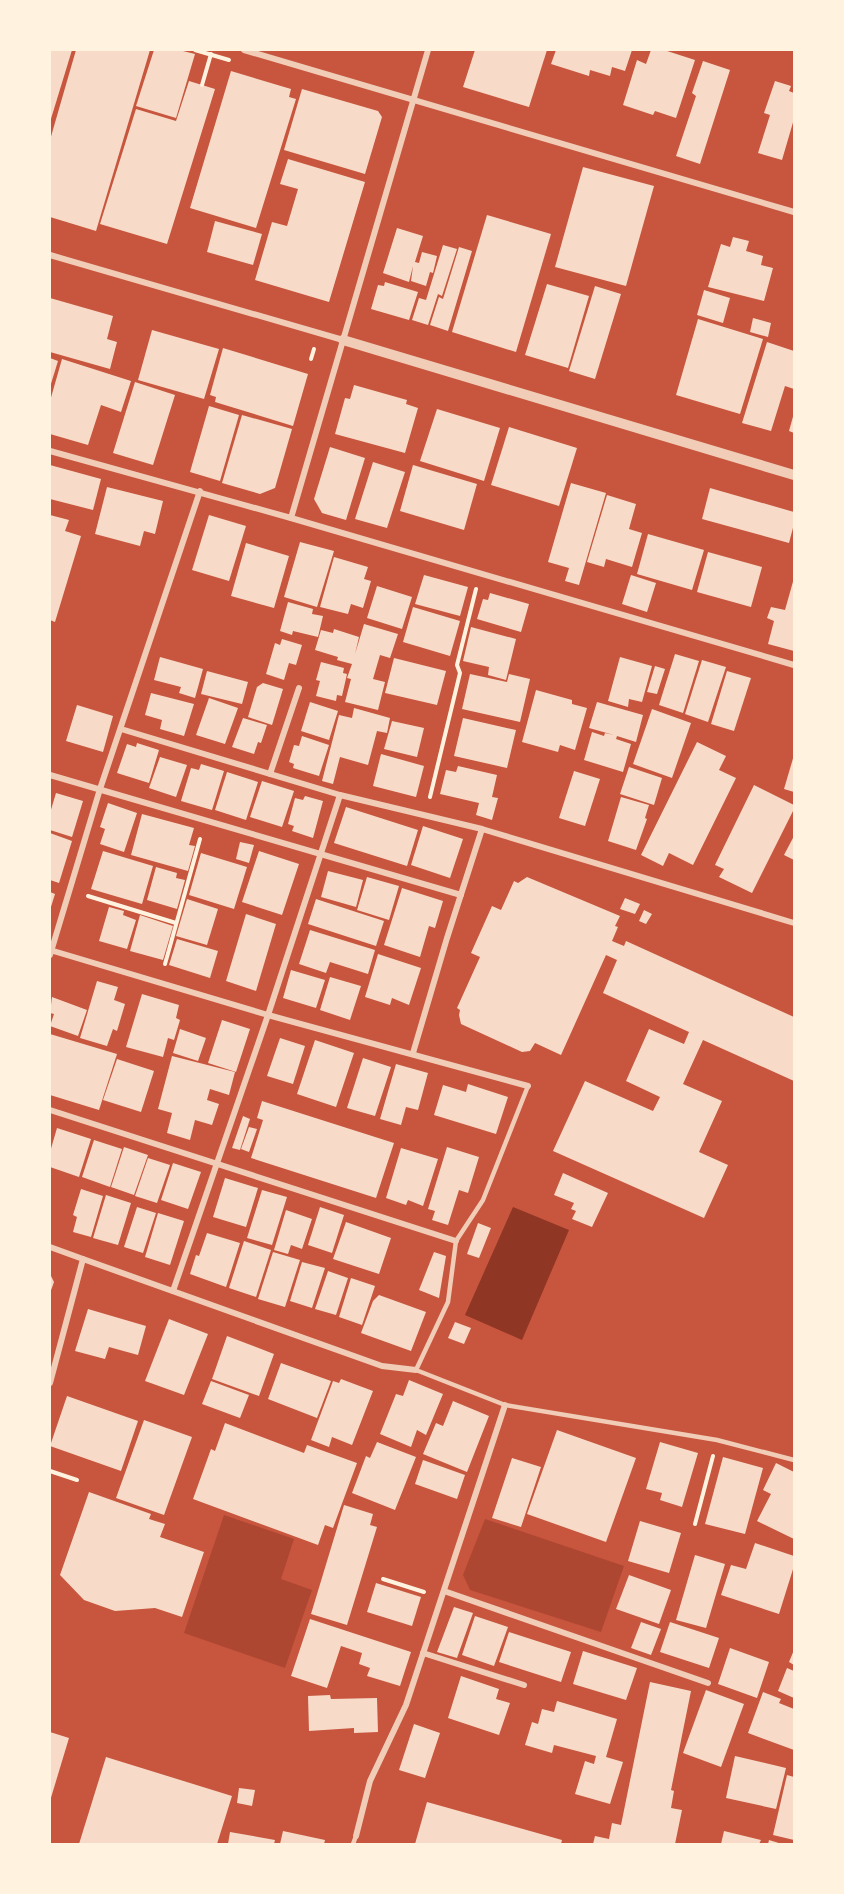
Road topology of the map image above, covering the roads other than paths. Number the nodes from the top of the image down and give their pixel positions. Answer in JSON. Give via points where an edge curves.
{"nodes":[{"id":1,"x":244,"y":50,"type":"edge"},
{"id":2,"x":428,"y":50,"type":"edge"},
{"id":3,"x":414,"y":99,"type":"junction"},
{"id":4,"x":795,"y":212,"type":"edge"},
{"id":5,"x":50,"y":255,"type":"edge"},
{"id":6,"x":343,"y":340,"type":"junction"},
{"id":7,"x":50,"y":451,"type":"edge"},
{"id":8,"x":795,"y":475,"type":"edge"},
{"id":9,"x":200,"y":492,"type":"junction"},
{"id":10,"x":291,"y":518,"type":"junction"},
{"id":11,"x":795,"y":665,"type":"edge"},
{"id":12,"x":299,"y":688,"type":"dead end"},
{"id":13,"x":121,"y":729,"type":"junction"},
{"id":14,"x":270,"y":774,"type":"junction"},
{"id":15,"x":50,"y":775,"type":"edge"},
{"id":16,"x":100,"y":789,"type":"junction"},
{"id":17,"x":340,"y":795,"type":"junction"},
{"id":18,"x":482,"y":829,"type":"junction"},
{"id":19,"x":320,"y":854,"type":"junction"},
{"id":20,"x":461,"y":895,"type":"junction"},
{"id":21,"x":795,"y":923,"type":"edge"},
{"id":22,"x":50,"y":952,"type":"edge"},
{"id":23,"x":268,"y":1015,"type":"junction"},
{"id":24,"x":413,"y":1053,"type":"junction"},
{"id":25,"x":528,"y":1086,"type":"joint"},
{"id":26,"x":50,"y":1110,"type":"edge"},
{"id":27,"x":217,"y":1164,"type":"junction"},
{"id":28,"x":456,"y":1241,"type":"junction"},
{"id":29,"x":50,"y":1247,"type":"edge"},
{"id":30,"x":83,"y":1259,"type":"junction"},
{"id":31,"x":173,"y":1291,"type":"junction"},
{"id":32,"x":416,"y":1370,"type":"junction"},
{"id":33,"x":50,"y":1383,"type":"edge"},
{"id":34,"x":505,"y":1405,"type":"junction"},
{"id":35,"x":795,"y":1460,"type":"edge"},
{"id":36,"x":443,"y":1594,"type":"junction"},
{"id":37,"x":423,"y":1653,"type":"junction"},
{"id":38,"x":708,"y":1683,"type":"dead end"},
{"id":39,"x":524,"y":1685,"type":"dead end"},
{"id":40,"x":356,"y":1836,"type":"joint"},
{"id":41,"x":353,"y":1845,"type":"edge"}],
"edges":[{"from":1,"to":3,"type":"street"},
{"from":2,"to":3,"type":"street"},
{"from":3,"to":4,"type":"street"},
{"from":3,"to":6,"type":"street"},
{"from":5,"to":6,"type":"street"},
{"from":6,"to":8,"type":"street"},
{"from":6,"to":10,"type":"street"},
{"from":7,"to":9,"type":"street"},
{"from":9,"to":10,"type":"street"},
{"from":9,"to":13,"type":"street"},
{"from":10,"to":11,"type":"street"},
{"from":12,"to":14,"type":"street"},
{"from":13,"to":14,"type":"street"},
{"from":13,"to":16,"type":"street"},
{"from":14,"to":17,"type":"street"},
{"from":15,"to":16,"type":"street"},
{"from":16,"to":19,"type":"street"},
{"from":16,"to":22,"type":"street"},
{"from":17,"to":18,"type":"street"},
{"from":17,"to":19,"type":"street"},
{"from":18,"to":20,"type":"street"},
{"from":18,"to":21,"type":"street"},
{"from":19,"to":20,"type":"street"},
{"from":19,"to":23,"type":"street"},
{"from":20,"to":24,"type":"street"},
{"from":22,"to":23,"type":"street"},
{"from":23,"to":24,"type":"street"},
{"from":23,"to":27,"type":"street"},
{"from":24,"to":25,"type":"street"},
{"from":25,"to":28,"type":"lane","via":[[483,1200]]},
{"from":26,"to":27,"type":"street"},
{"from":27,"to":28,"type":"street"},
{"from":27,"to":31,"type":"street"},
{"from":28,"to":32,"type":"lane","via":[[448,1302]]},
{"from":29,"to":30,"type":"street"},
{"from":30,"to":31,"type":"street"},
{"from":30,"to":33,"type":"street"},
{"from":31,"to":32,"type":"street","via":[[382,1366]]},
{"from":32,"to":34,"type":"lane"},
{"from":34,"to":35,"type":"lane","via":[[717,1440]]},
{"from":34,"to":36,"type":"street"},
{"from":36,"to":37,"type":"street"},
{"from":36,"to":38,"type":"street"},
{"from":37,"to":39,"type":"street"},
{"from":37,"to":40,"type":"street","via":[[406,1705],[370,1781]]},
{"from":40,"to":41,"type":"lane"}]}
